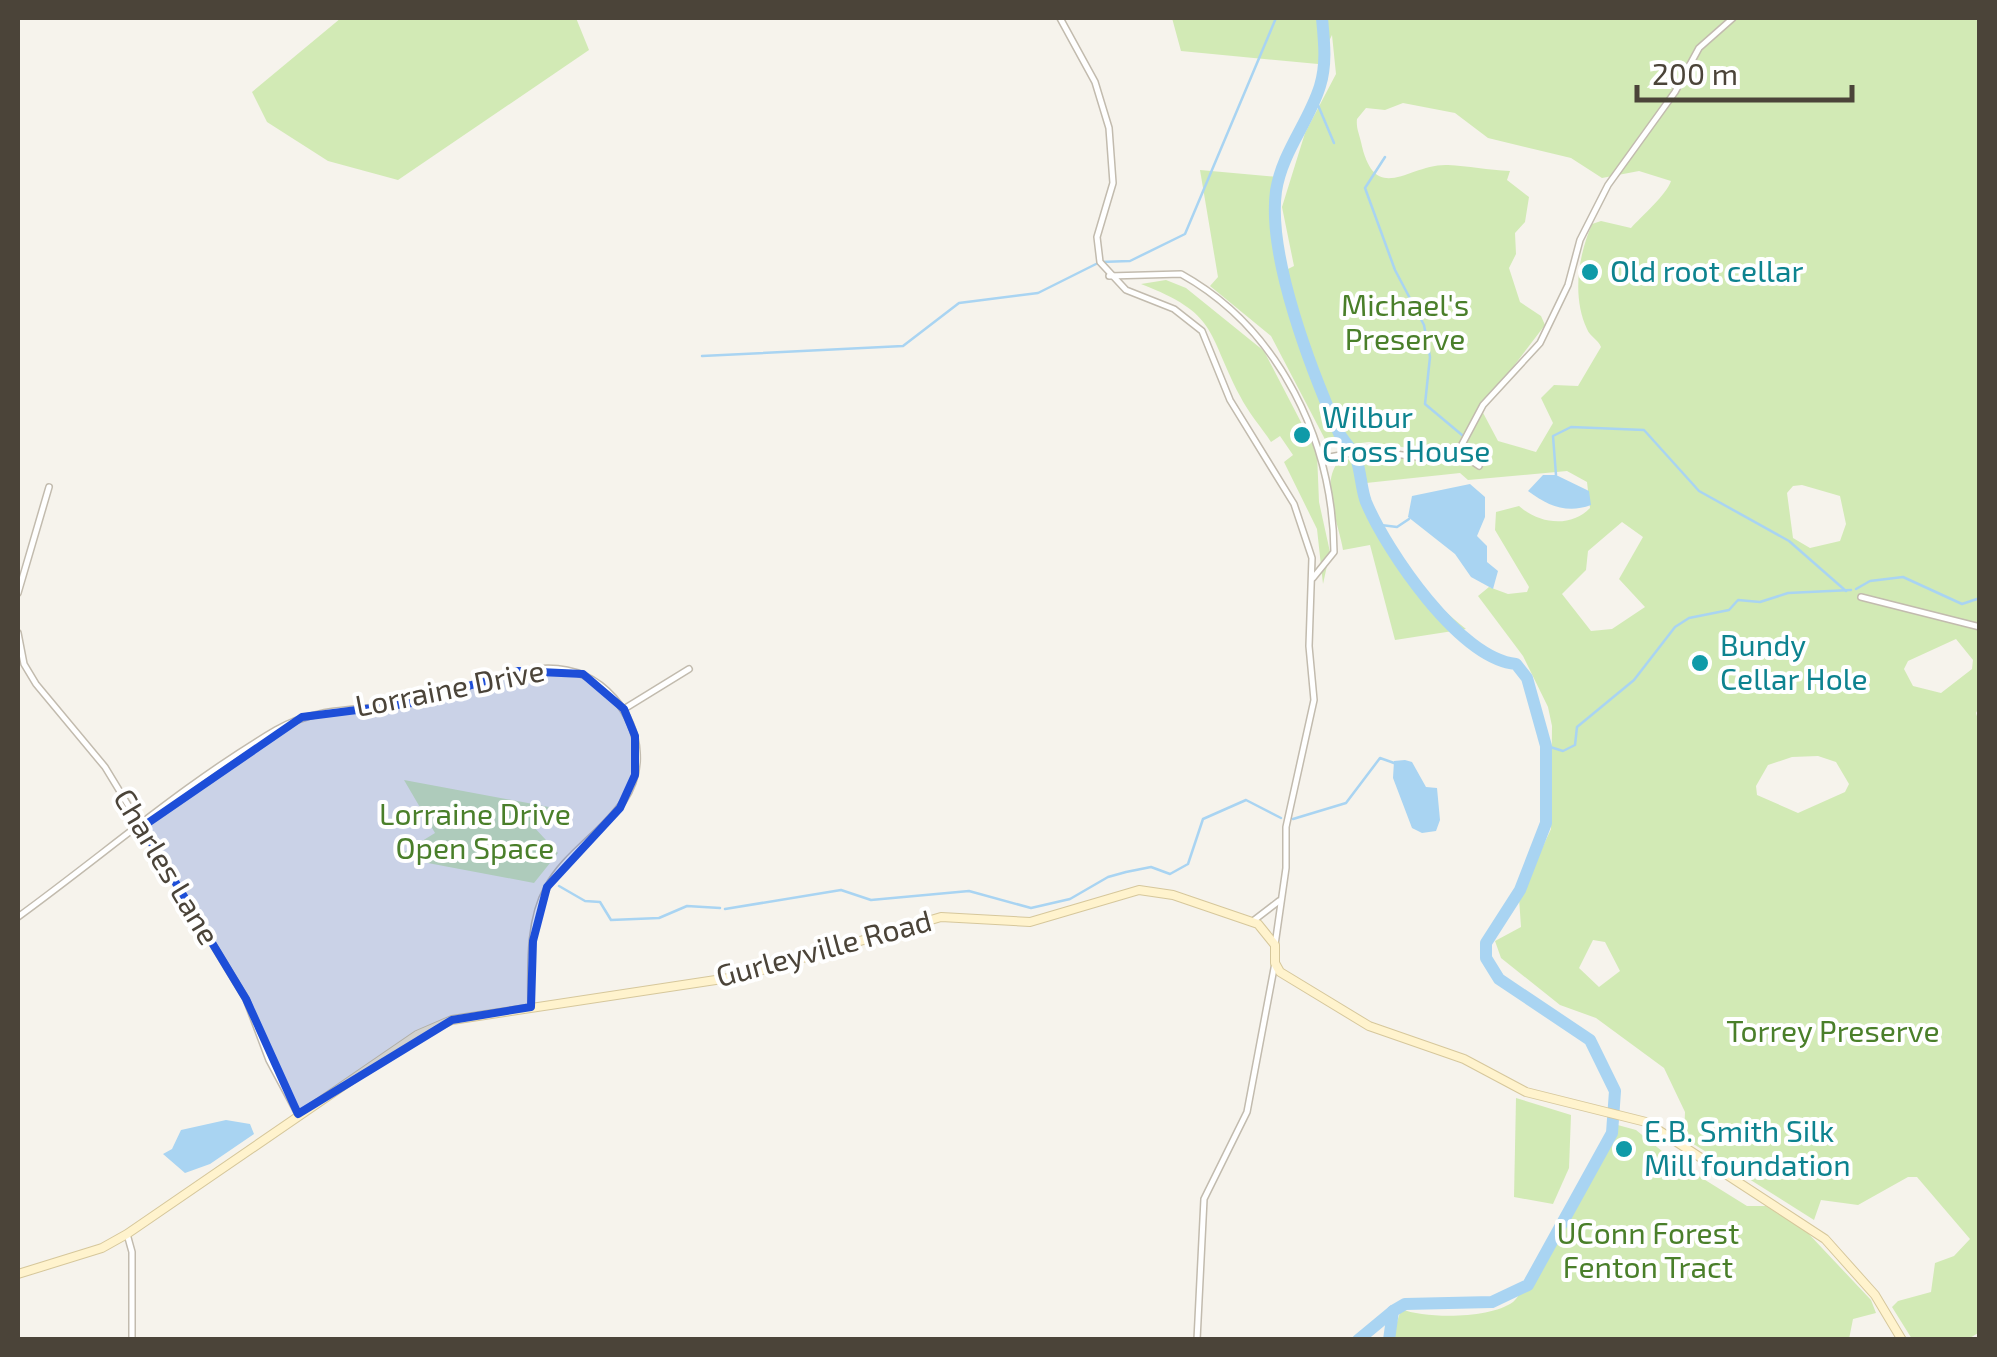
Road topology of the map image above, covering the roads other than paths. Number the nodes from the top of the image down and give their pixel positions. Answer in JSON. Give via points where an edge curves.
{"nodes":[{"id":1,"x":1060,"y":18,"type":"edge"},
{"id":2,"x":1733,"y":18,"type":"edge"},
{"id":3,"x":1109,"y":276,"type":"junction"},
{"id":4,"x":1458,"y":452,"type":"junction"},
{"id":5,"x":1324,"y":458,"type":"junction"},
{"id":6,"x":1480,"y":466,"type":"dead end"},
{"id":7,"x":48,"y":487,"type":"dead end"},
{"id":8,"x":1313,"y":578,"type":"junction"},
{"id":9,"x":18,"y":593,"type":"edge"},
{"id":10,"x":1861,"y":597,"type":"dead end"},
{"id":11,"x":1980,"y":627,"type":"edge"},
{"id":12,"x":18,"y":633,"type":"edge"},
{"id":13,"x":689,"y":668,"type":"dead end"},
{"id":14,"x":624,"y":709,"type":"junction"},
{"id":15,"x":142,"y":827,"type":"junction"},
{"id":16,"x":1282,"y":899,"type":"junction"},
{"id":17,"x":18,"y":917,"type":"edge"},
{"id":18,"x":1253,"y":921,"type":"junction"},
{"id":19,"x":1275,"y":946,"type":"junction"},
{"id":20,"x":1274,"y":963,"type":"junction"},
{"id":21,"x":531,"y":1007,"type":"junction"},
{"id":22,"x":298,"y":1114,"type":"junction"},
{"id":23,"x":127,"y":1234,"type":"junction"},
{"id":24,"x":18,"y":1274,"type":"edge"},
{"id":25,"x":132,"y":1340,"type":"edge"},
{"id":26,"x":1196,"y":1340,"type":"edge"},
{"id":27,"x":1902,"y":1340,"type":"edge"}],
"edges":[{"from":1,"to":3,"type":"street","via":[[1095,82],[1108,128],[1113,183],[1097,237]]},
{"from":2,"to":4,"type":"street","via":[[1699,48],[1608,185],[1540,343],[1483,404]]},
{"from":3,"to":5,"type":"street","via":[[1171,272],[1202,288],[1271,350]]},
{"from":3,"to":8,"type":"street","via":[[1184,314],[1202,331],[1230,400],[1294,504]]},
{"from":4,"to":5,"type":"street","via":[[1424,458],[1368,450]]},
{"from":4,"to":6,"type":"street"},
{"from":5,"to":8,"type":"street","via":[[1334,552]]},
{"from":7,"to":9,"type":"street"},
{"from":8,"to":16,"type":"street","via":[[1314,700],[1286,827]]},
{"from":10,"to":11,"type":"street"},
{"from":12,"to":15,"type":"street","name":"Charles Lane","via":[[36,684],[105,766]]},
{"from":13,"to":14,"type":"street"},
{"from":14,"to":15,"type":"street","name":"Lorraine Drive","via":[[583,674],[549,667],[412,703],[302,717]]},
{"from":14,"to":21,"type":"street","via":[[635,736],[636,776],[620,808],[547,886],[533,941]]},
{"from":15,"to":17,"type":"street","name":"Lorraine Drive"},
{"from":15,"to":22,"type":"street","name":"Charles Lane","via":[[246,999]]},
{"from":16,"to":18,"type":"street"},
{"from":16,"to":19,"type":"street"},
{"from":18,"to":19,"type":"street"},
{"from":18,"to":21,"type":"street","name":"Gurleyville Road","via":[[1139,890],[1030,922],[941,917],[742,976]]},
{"from":19,"to":20,"type":"street"},
{"from":20,"to":26,"type":"street","via":[[1247,1112],[1204,1199]]},
{"from":20,"to":27,"type":"street","via":[[1289,979],[1369,1026],[1464,1059],[1532,1094],[1646,1122],[1816,1232],[1875,1295]]},
{"from":21,"to":22,"type":"street","name":"Gurleyville Road","via":[[452,1020],[416,1035]]},
{"from":22,"to":23,"type":"street","name":"Gurleyville Road"},
{"from":23,"to":24,"type":"street","name":"Gurleyville Road"},
{"from":23,"to":25,"type":"street"}]}
